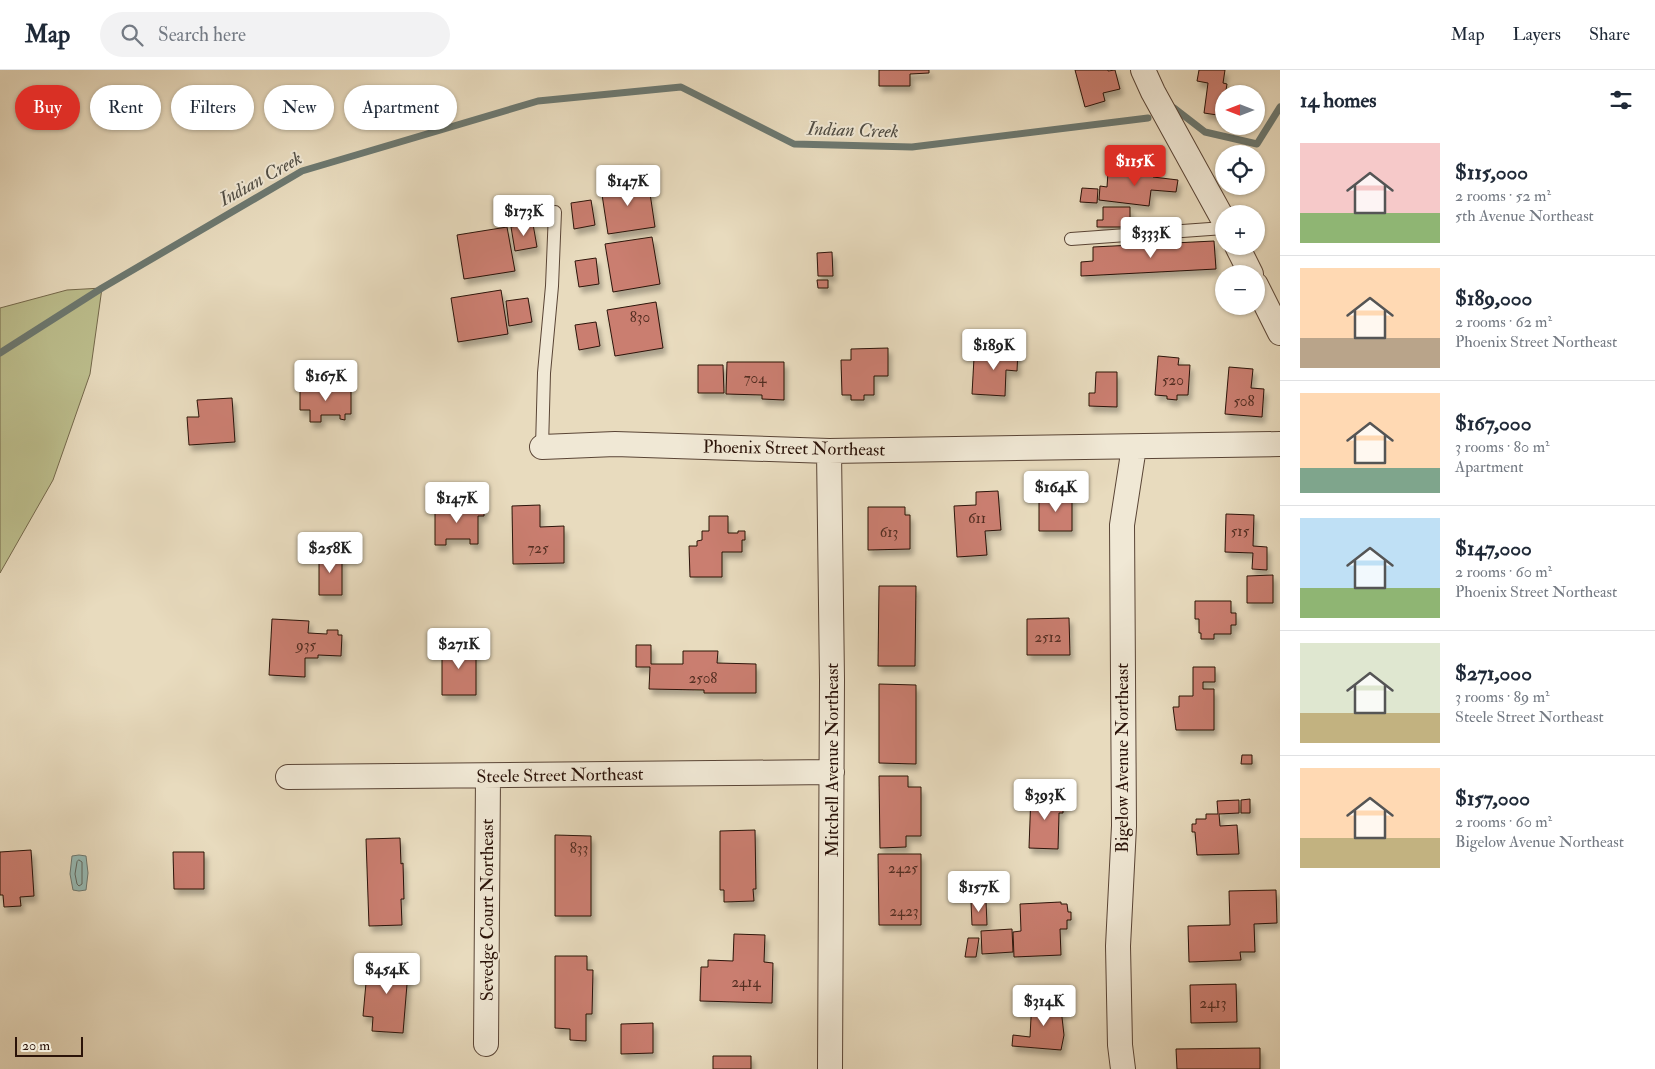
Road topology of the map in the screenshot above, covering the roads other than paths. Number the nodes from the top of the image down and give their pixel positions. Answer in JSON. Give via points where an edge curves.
{"nodes":[{"id":1,"x":1143,"y":70,"type":"edge"},
{"id":2,"x":1215,"y":205,"type":"edge"},
{"id":3,"x":556,"y":212,"type":"dead end"},
{"id":4,"x":1215,"y":229,"type":"edge"},
{"id":5,"x":1070,"y":238,"type":"dead end"},
{"id":6,"x":1265,"y":303,"type":"edge"},
{"id":7,"x":1280,"y":333,"type":"edge"},
{"id":8,"x":1280,"y":444,"type":"edge"},
{"id":9,"x":542,"y":447,"type":"joint"},
{"id":10,"x":1134,"y":447,"type":"junction"},
{"id":11,"x":830,"y":451,"type":"junction"},
{"id":12,"x":832,"y":772,"type":"junction"},
{"id":13,"x":488,"y":776,"type":"junction"},
{"id":14,"x":288,"y":777,"type":"dead end"},
{"id":15,"x":486,"y":1044,"type":"dead end"},
{"id":16,"x":830,"y":1069,"type":"edge"},
{"id":17,"x":1123,"y":1069,"type":"edge"}],
"edges":[{"from":1,"to":2,"type":"street"},
{"from":3,"to":9,"type":"lane","name":"Phoenix Street Northeast"},
{"from":4,"to":5,"type":"lane"},
{"from":6,"to":7,"type":"street"},
{"from":8,"to":10,"type":"street","name":"Phoenix Street Northeast"},
{"from":9,"to":11,"type":"street","name":"Phoenix Street Northeast","via":[[615,444]]},
{"from":10,"to":11,"type":"street","name":"Phoenix Street Northeast"},
{"from":10,"to":17,"type":"street","name":"Bigelow Avenue Northeast","via":[[1122,525],[1124,826],[1118,946]]},
{"from":11,"to":12,"type":"street","name":"Mitchell Avenue Northeast"},
{"from":12,"to":13,"type":"street","name":"Steele Street Northeast"},
{"from":12,"to":16,"type":"street","name":"Mitchell Avenue Northeast"},
{"from":13,"to":14,"type":"street","name":"Steele Street Northeast"},
{"from":13,"to":15,"type":"street","name":"Sevedge Court Northeast"}]}
